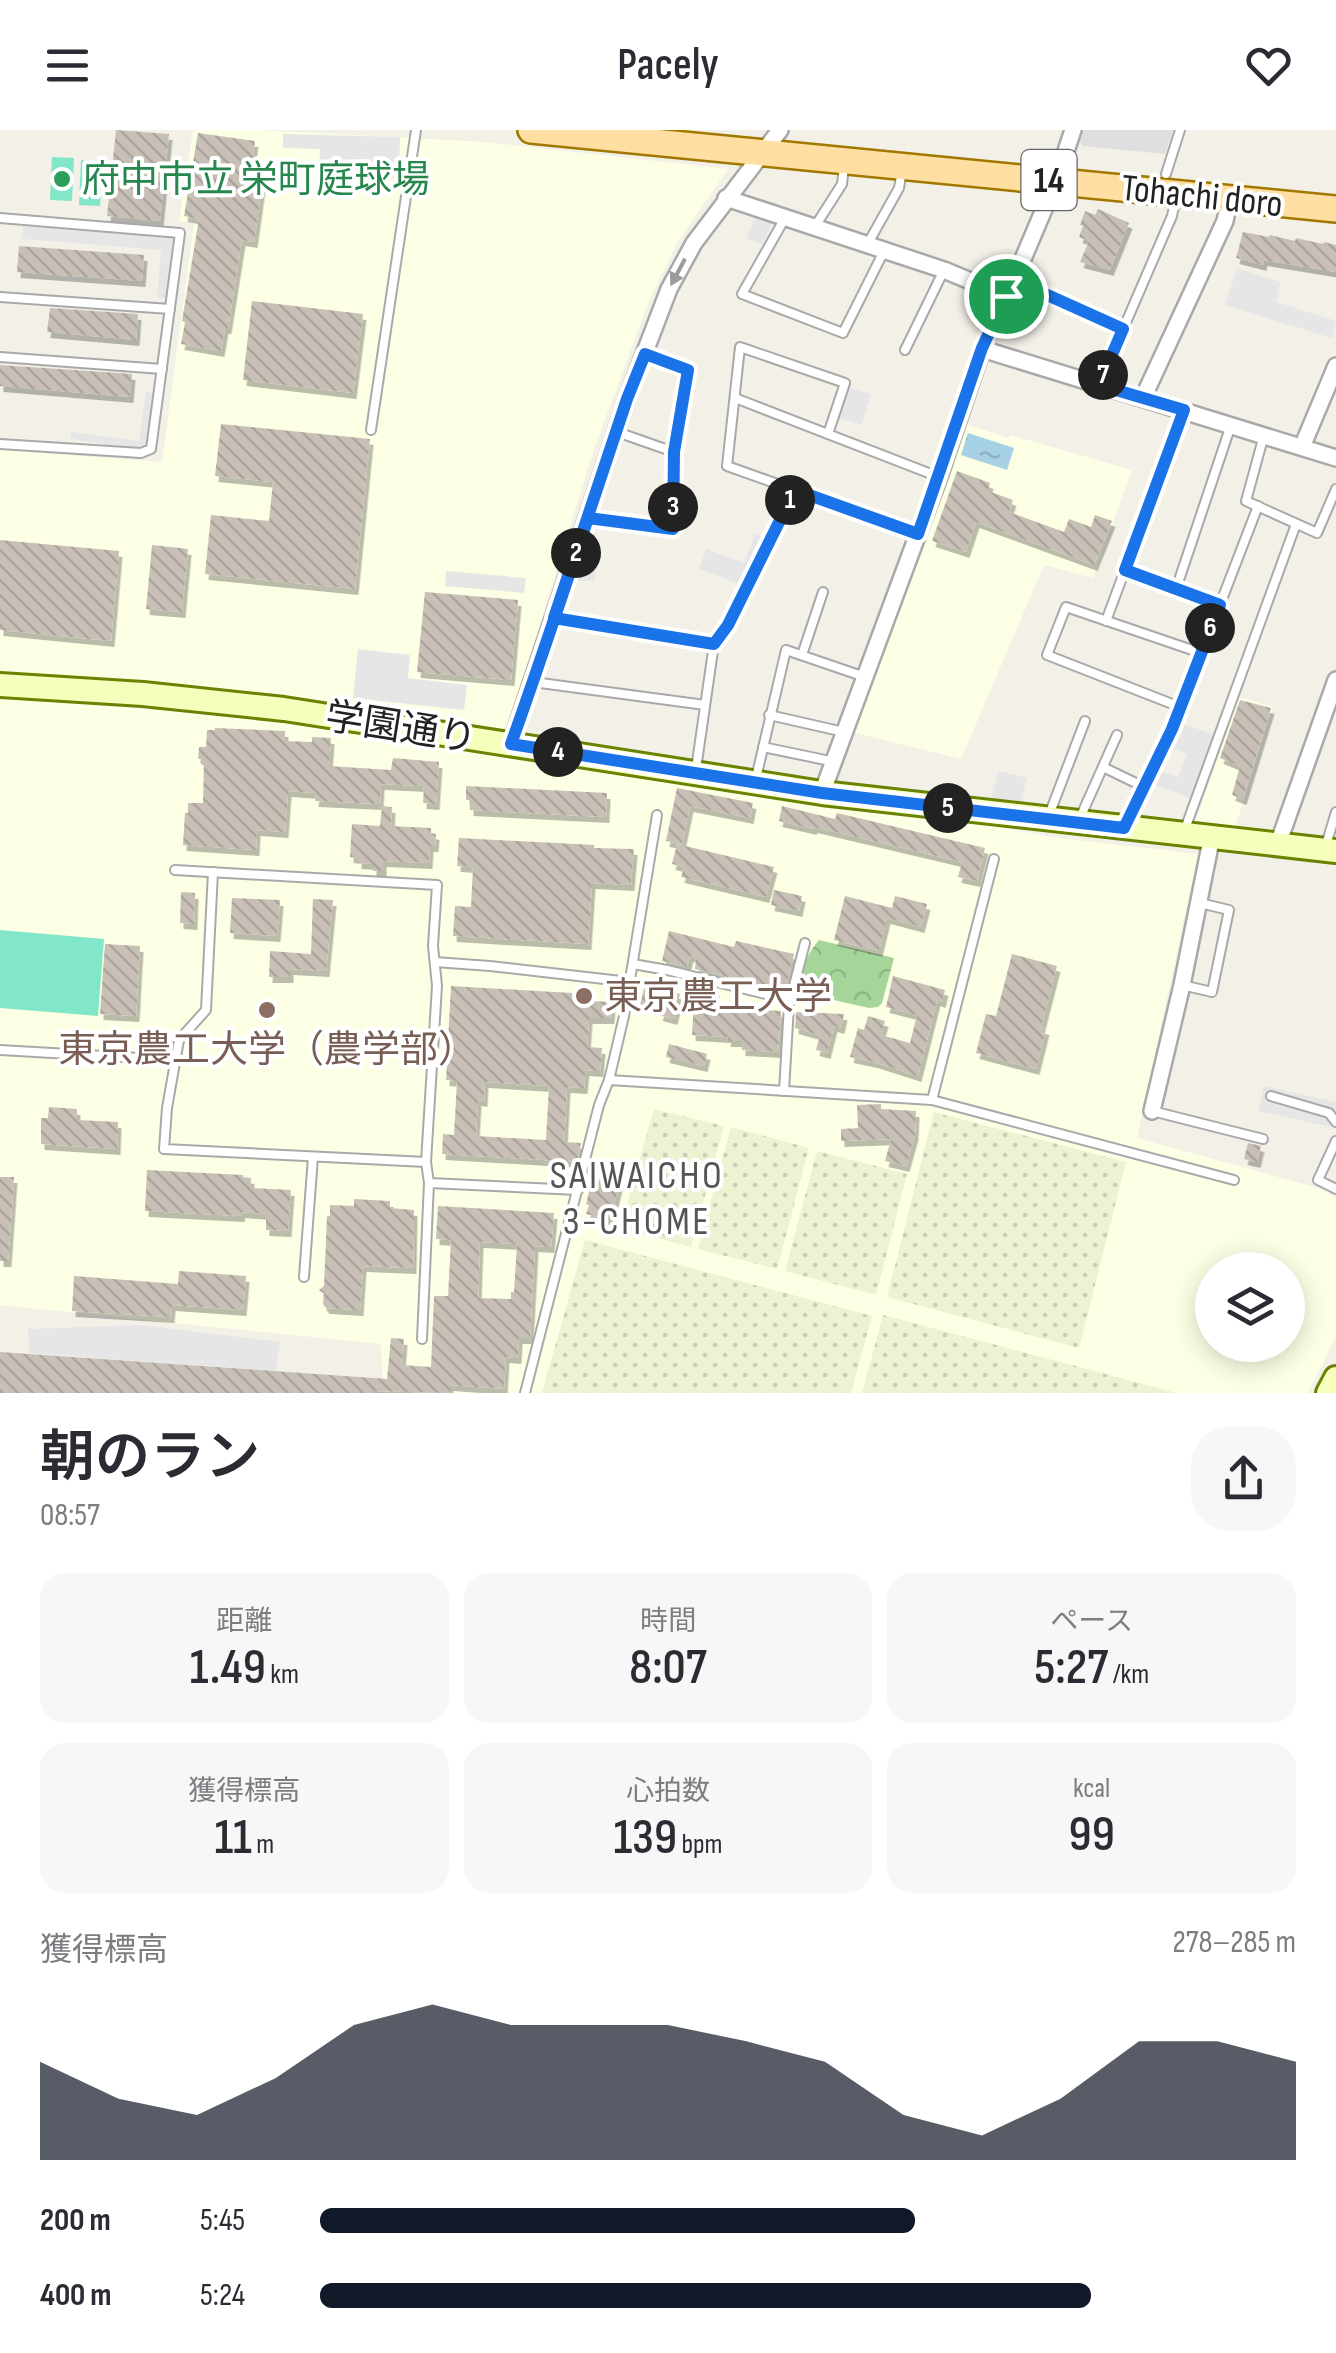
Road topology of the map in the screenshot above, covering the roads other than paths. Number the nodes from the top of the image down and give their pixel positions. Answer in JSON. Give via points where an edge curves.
{"nodes":[{"id":1,"x":416,"y":130,"type":"edge"},
{"id":2,"x":531,"y":130,"type":"edge"},
{"id":3,"x":720,"y":130,"type":"edge"},
{"id":4,"x":1074,"y":130,"type":"edge"},
{"id":5,"x":1180,"y":130,"type":"edge"},
{"id":6,"x":772,"y":139,"type":"edge"},
{"id":7,"x":845,"y":160,"type":"junction"},
{"id":8,"x":902,"y":165,"type":"junction"},
{"id":9,"x":1059,"y":173,"type":"junction"},
{"id":10,"x":1172,"y":183,"type":"junction"},
{"id":11,"x":1336,"y":192,"type":"edge"},
{"id":12,"x":1230,"y":197,"type":"junction"},
{"id":13,"x":726,"y":198,"type":"junction"},
{"id":14,"x":1336,"y":208,"type":"edge"},
{"id":15,"x":0,"y":218,"type":"edge"},
{"id":16,"x":785,"y":218,"type":"junction"},
{"id":17,"x":814,"y":228,"type":"junction"},
{"id":18,"x":867,"y":245,"type":"junction"},
{"id":19,"x":884,"y":251,"type":"junction"},
{"id":20,"x":944,"y":270,"type":"junction"},
{"id":21,"x":1014,"y":280,"type":"junction"},
{"id":22,"x":1006,"y":296,"type":"junction"},
{"id":23,"x":0,"y":297,"type":"edge"},
{"id":24,"x":170,"y":310,"type":"junction"},
{"id":25,"x":1123,"y":329,"type":"junction"},
{"id":26,"x":982,"y":348,"type":"junction"},
{"id":27,"x":905,"y":350,"type":"dead end"},
{"id":28,"x":645,"y":354,"type":"junction"},
{"id":29,"x":0,"y":357,"type":"edge"},
{"id":30,"x":1336,"y":366,"type":"edge"},
{"id":31,"x":162,"y":368,"type":"junction"},
{"id":32,"x":1099,"y":385,"type":"junction"},
{"id":33,"x":735,"y":398,"type":"junction"},
{"id":34,"x":1143,"y":398,"type":"junction"},
{"id":35,"x":1184,"y":410,"type":"junction"},
{"id":36,"x":1231,"y":426,"type":"junction"},
{"id":37,"x":371,"y":430,"type":"dead end"},
{"id":38,"x":616,"y":432,"type":"junction"},
{"id":39,"x":828,"y":434,"type":"junction"},
{"id":40,"x":1264,"y":436,"type":"junction"},
{"id":41,"x":0,"y":444,"type":"edge"},
{"id":42,"x":1302,"y":447,"type":"junction"},
{"id":43,"x":674,"y":452,"type":"junction"},
{"id":44,"x":1336,"y":458,"type":"edge"},
{"id":45,"x":938,"y":477,"type":"junction"},
{"id":46,"x":1336,"y":489,"type":"edge"},
{"id":47,"x":795,"y":490,"type":"junction"},
{"id":48,"x":1258,"y":506,"type":"junction"},
{"id":49,"x":588,"y":518,"type":"junction"},
{"id":50,"x":1296,"y":524,"type":"junction"},
{"id":51,"x":918,"y":534,"type":"junction"},
{"id":52,"x":1125,"y":570,"type":"junction"},
{"id":53,"x":1176,"y":589,"type":"junction"},
{"id":54,"x":823,"y":592,"type":"dead end"},
{"id":55,"x":1220,"y":605,"type":"junction"},
{"id":56,"x":554,"y":618,"type":"junction"},
{"id":57,"x":1106,"y":621,"type":"junction"},
{"id":58,"x":714,"y":644,"type":"junction"},
{"id":59,"x":1201,"y":653,"type":"junction"},
{"id":60,"x":802,"y":655,"type":"junction"},
{"id":61,"x":865,"y":677,"type":"junction"},
{"id":62,"x":1336,"y":680,"type":"edge"},
{"id":63,"x":534,"y":682,"type":"junction"},
{"id":64,"x":0,"y":686,"type":"edge"},
{"id":65,"x":705,"y":705,"type":"junction"},
{"id":66,"x":1180,"y":707,"type":"junction"},
{"id":67,"x":770,"y":715,"type":"junction"},
{"id":68,"x":1086,"y":721,"type":"dead end"},
{"id":69,"x":844,"y":732,"type":"junction"},
{"id":70,"x":1117,"y":735,"type":"dead end"},
{"id":71,"x":511,"y":744,"type":"junction"},
{"id":72,"x":762,"y":747,"type":"junction"},
{"id":73,"x":835,"y":762,"type":"junction"},
{"id":74,"x":1102,"y":767,"type":"junction"},
{"id":75,"x":695,"y":774,"type":"junction"},
{"id":76,"x":755,"y":782,"type":"junction"},
{"id":77,"x":1144,"y":787,"type":"junction"},
{"id":78,"x":822,"y":793,"type":"junction"},
{"id":79,"x":1336,"y":812,"type":"edge"},
{"id":80,"x":657,"y":814,"type":"dead end"},
{"id":81,"x":1047,"y":819,"type":"junction"},
{"id":82,"x":1078,"y":822,"type":"junction"},
{"id":83,"x":1124,"y":828,"type":"junction"},
{"id":84,"x":1184,"y":833,"type":"junction"},
{"id":85,"x":1212,"y":836,"type":"junction"},
{"id":86,"x":1278,"y":844,"type":"junction"},
{"id":87,"x":1331,"y":850,"type":"edge"},
{"id":88,"x":994,"y":859,"type":"dead end"},
{"id":89,"x":174,"y":870,"type":"dead end"},
{"id":90,"x":214,"y":872,"type":"junction"},
{"id":91,"x":1200,"y":903,"type":"junction"},
{"id":92,"x":805,"y":944,"type":"dead end"},
{"id":93,"x":434,"y":962,"type":"junction"},
{"id":94,"x":633,"y":964,"type":"junction"},
{"id":95,"x":630,"y":982,"type":"junction"},
{"id":96,"x":1182,"y":986,"type":"junction"},
{"id":97,"x":790,"y":1000,"type":"junction"},
{"id":98,"x":0,"y":1050,"type":"edge"},
{"id":99,"x":174,"y":1060,"type":"junction"},
{"id":100,"x":609,"y":1080,"type":"junction"},
{"id":101,"x":784,"y":1091,"type":"junction"},
{"id":102,"x":1271,"y":1096,"type":"dead end"},
{"id":103,"x":932,"y":1100,"type":"junction"},
{"id":104,"x":1152,"y":1111,"type":"joint"},
{"id":105,"x":1336,"y":1122,"type":"edge"},
{"id":106,"x":1263,"y":1139,"type":"dead end"},
{"id":107,"x":1336,"y":1141,"type":"edge"},
{"id":108,"x":313,"y":1156,"type":"junction"},
{"id":109,"x":426,"y":1162,"type":"junction"},
{"id":110,"x":1234,"y":1180,"type":"dead end"},
{"id":111,"x":429,"y":1183,"type":"junction"},
{"id":112,"x":1336,"y":1189,"type":"edge"},
{"id":113,"x":578,"y":1190,"type":"junction"},
{"id":114,"x":304,"y":1277,"type":"dead end"},
{"id":115,"x":422,"y":1339,"type":"dead end"},
{"id":116,"x":1336,"y":1378,"type":"edge"},
{"id":117,"x":525,"y":1393,"type":"edge"},
{"id":118,"x":1328,"y":1393,"type":"edge"}],
"edges":[{"from":1,"to":37,"type":"lane"},
{"from":2,"to":6,"type":"main road","name":"Tohachi doro","number":"14"},
{"from":3,"to":6,"type":"main road","number":"14"},
{"from":4,"to":9,"type":"street"},
{"from":5,"to":10,"type":"lane"},
{"from":6,"to":7,"type":"main road","name":"Tohachi doro","number":"14"},
{"from":6,"to":9,"type":"main road","name":"Tohachi doro","number":"14"},
{"from":6,"to":13,"type":"street"},
{"from":7,"to":8,"type":"main road","name":"Tohachi doro","number":"14"},
{"from":7,"to":17,"type":"lane","via":[[842,184]]},
{"from":8,"to":9,"type":"main road","name":"Tohachi doro","number":"14"},
{"from":8,"to":18,"type":"lane","via":[[900,188]]},
{"from":9,"to":10,"type":"main road","name":"Tohachi doro","number":"14"},
{"from":9,"to":21,"type":"street"},
{"from":10,"to":11,"type":"main road","name":"Tohachi doro","number":"14"},
{"from":10,"to":12,"type":"main road","name":"Tohachi doro","number":"14"},
{"from":10,"to":25,"type":"lane","via":[[1172,216]]},
{"from":12,"to":14,"type":"main road","name":"Tohachi doro","number":"14"},
{"from":12,"to":34,"type":"street"},
{"from":13,"to":16,"type":"street"},
{"from":13,"to":28,"type":"street","one_way":true,"via":[[668,289]]},
{"from":15,"to":24,"type":"lane","via":[[180,234]]},
{"from":16,"to":17,"type":"street"},
{"from":16,"to":19,"type":"lane","via":[[742,294],[843,333]]},
{"from":17,"to":18,"type":"street"},
{"from":18,"to":19,"type":"street"},
{"from":19,"to":20,"type":"street"},
{"from":20,"to":22,"type":"street"},
{"from":20,"to":27,"type":"lane"},
{"from":21,"to":22,"type":"street"},
{"from":21,"to":25,"type":"lane"},
{"from":22,"to":26,"type":"street"},
{"from":23,"to":24,"type":"lane"},
{"from":24,"to":31,"type":"lane"},
{"from":25,"to":32,"type":"lane"},
{"from":26,"to":32,"type":"street"},
{"from":26,"to":45,"type":"street"},
{"from":28,"to":38,"type":"street"},
{"from":28,"to":43,"type":"lane","via":[[688,370]]},
{"from":29,"to":31,"type":"lane"},
{"from":30,"to":42,"type":"street"},
{"from":31,"to":41,"type":"lane","via":[[151,449]]},
{"from":32,"to":34,"type":"street"},
{"from":33,"to":39,"type":"lane"},
{"from":33,"to":39,"type":"lane","via":[[740,347],[845,384]]},
{"from":33,"to":47,"type":"lane","via":[[727,466]]},
{"from":34,"to":35,"type":"street"},
{"from":35,"to":36,"type":"street"},
{"from":35,"to":52,"type":"lane"},
{"from":36,"to":40,"type":"street"},
{"from":36,"to":53,"type":"lane"},
{"from":38,"to":43,"type":"lane"},
{"from":38,"to":49,"type":"street"},
{"from":39,"to":45,"type":"lane"},
{"from":40,"to":42,"type":"street"},
{"from":40,"to":48,"type":"lane","via":[[1246,501]]},
{"from":42,"to":44,"type":"street"},
{"from":43,"to":49,"type":"lane","via":[[673,529]]},
{"from":45,"to":51,"type":"street"},
{"from":46,"to":50,"type":"lane","via":[[1317,533]]},
{"from":47,"to":51,"type":"lane"},
{"from":47,"to":58,"type":"lane"},
{"from":48,"to":50,"type":"lane"},
{"from":48,"to":55,"type":"lane"},
{"from":49,"to":56,"type":"street"},
{"from":50,"to":84,"type":"lane"},
{"from":51,"to":61,"type":"street"},
{"from":52,"to":53,"type":"lane"},
{"from":52,"to":57,"type":"lane"},
{"from":53,"to":55,"type":"lane"},
{"from":54,"to":60,"type":"lane"},
{"from":55,"to":59,"type":"lane"},
{"from":56,"to":58,"type":"lane"},
{"from":56,"to":63,"type":"street"},
{"from":57,"to":59,"type":"lane"},
{"from":57,"to":66,"type":"lane","via":[[1066,607],[1048,655]]},
{"from":58,"to":65,"type":"lane"},
{"from":59,"to":66,"type":"lane"},
{"from":60,"to":61,"type":"lane"},
{"from":60,"to":67,"type":"lane","via":[[786,650]]},
{"from":61,"to":69,"type":"street"},
{"from":62,"to":86,"type":"street"},
{"from":63,"to":65,"type":"lane"},
{"from":63,"to":71,"type":"street"},
{"from":64,"to":71,"type":"street","name":"学園通り","via":[[199,699]]},
{"from":65,"to":75,"type":"lane"},
{"from":66,"to":77,"type":"lane"},
{"from":67,"to":69,"type":"lane"},
{"from":67,"to":72,"type":"lane"},
{"from":68,"to":81,"type":"lane"},
{"from":69,"to":73,"type":"street"},
{"from":70,"to":74,"type":"lane"},
{"from":71,"to":75,"type":"street","name":"学園通り"},
{"from":72,"to":73,"type":"lane"},
{"from":72,"to":76,"type":"lane"},
{"from":73,"to":78,"type":"street"},
{"from":74,"to":77,"type":"lane"},
{"from":74,"to":82,"type":"lane"},
{"from":75,"to":76,"type":"street","name":"学園通り"},
{"from":76,"to":78,"type":"street","name":"学園通り"},
{"from":77,"to":83,"type":"lane"},
{"from":78,"to":81,"type":"street","name":"学園通り"},
{"from":79,"to":87,"type":"lane"},
{"from":80,"to":94,"type":"lane"},
{"from":81,"to":82,"type":"street","name":"学園通り"},
{"from":82,"to":83,"type":"street","name":"学園通り"},
{"from":83,"to":84,"type":"street","name":"学園通り"},
{"from":84,"to":85,"type":"street","name":"学園通り"},
{"from":85,"to":86,"type":"street","name":"学園通り"},
{"from":85,"to":91,"type":"street"},
{"from":86,"to":87,"type":"street","name":"学園通り"},
{"from":88,"to":103,"type":"lane"},
{"from":89,"to":90,"type":"lane"},
{"from":90,"to":93,"type":"lane","via":[[437,886]]},
{"from":90,"to":99,"type":"lane","via":[[206,1010],[179,1040]]},
{"from":91,"to":96,"type":"street"},
{"from":91,"to":96,"type":"lane","via":[[1229,910],[1212,992]]},
{"from":92,"to":97,"type":"lane"},
{"from":93,"to":95,"type":"lane"},
{"from":93,"to":109,"type":"lane"},
{"from":94,"to":95,"type":"lane"},
{"from":94,"to":97,"type":"lane"},
{"from":95,"to":100,"type":"lane"},
{"from":96,"to":104,"type":"street"},
{"from":97,"to":101,"type":"lane"},
{"from":98,"to":99,"type":"lane"},
{"from":99,"to":108,"type":"lane","via":[[164,1149]]},
{"from":100,"to":101,"type":"lane"},
{"from":100,"to":113,"type":"lane"},
{"from":101,"to":103,"type":"lane"},
{"from":102,"to":105,"type":"lane","via":[[1329,1112]]},
{"from":103,"to":110,"type":"lane"},
{"from":104,"to":106,"type":"lane"},
{"from":107,"to":112,"type":"lane","via":[[1318,1180]]},
{"from":108,"to":109,"type":"lane"},
{"from":108,"to":114,"type":"lane"},
{"from":109,"to":111,"type":"lane"},
{"from":111,"to":113,"type":"lane"},
{"from":111,"to":115,"type":"lane"},
{"from":113,"to":117,"type":"lane"},
{"from":116,"to":118,"type":"street"}]}
